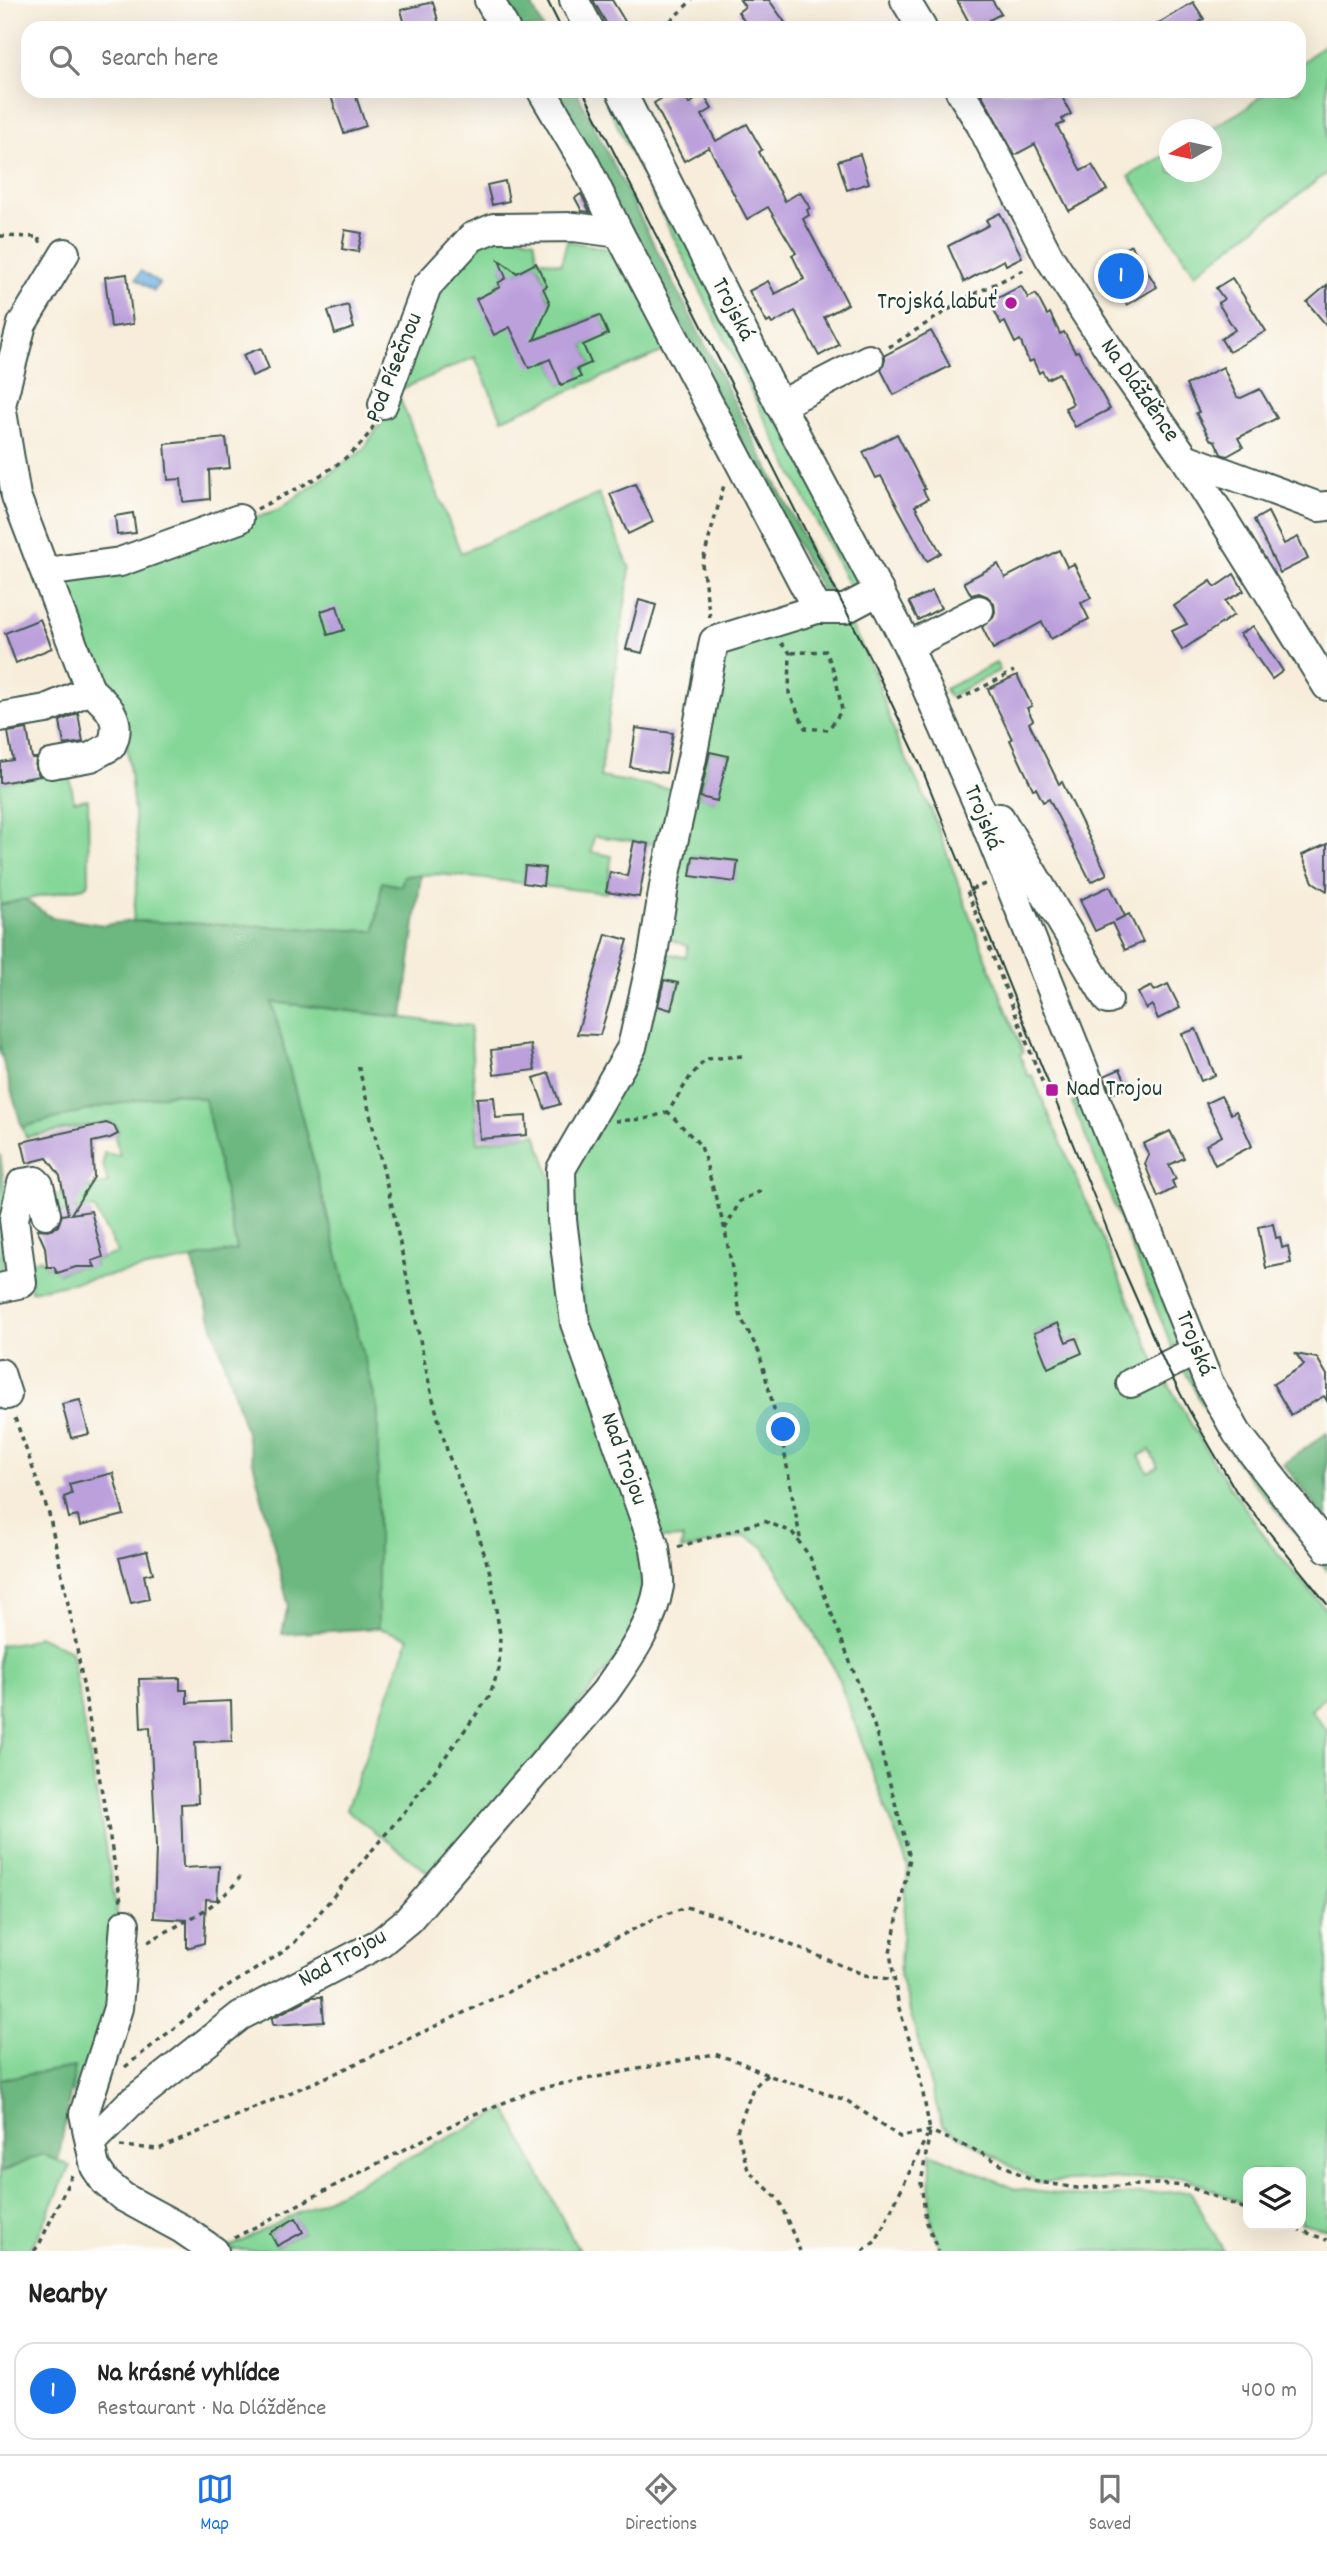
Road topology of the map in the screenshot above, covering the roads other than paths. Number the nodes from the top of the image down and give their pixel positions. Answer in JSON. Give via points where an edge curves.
{"nodes":[{"id":1,"x":489,"y":0,"type":"edge"},
{"id":2,"x":574,"y":0,"type":"edge"},
{"id":3,"x":905,"y":0,"type":"edge"},
{"id":4,"x":501,"y":21,"type":"edge"},
{"id":5,"x":585,"y":21,"type":"edge"},
{"id":6,"x":918,"y":21,"type":"edge"},
{"id":7,"x":546,"y":98,"type":"edge"},
{"id":8,"x":625,"y":98,"type":"edge"},
{"id":9,"x":964,"y":98,"type":"edge"},
{"id":10,"x":619,"y":233,"type":"junction"},
{"id":11,"x":65,"y":253,"type":"dead end"},
{"id":12,"x":869,"y":359,"type":"road end"},
{"id":13,"x":383,"y":404,"type":"road end"},
{"id":14,"x":780,"y":405,"type":"junction"},
{"id":15,"x":1185,"y":458,"type":"junction"},
{"id":16,"x":1327,"y":506,"type":"edge"},
{"id":17,"x":239,"y":519,"type":"road end"},
{"id":18,"x":46,"y":572,"type":"junction"},
{"id":19,"x":879,"y":591,"type":"junction"},
{"id":20,"x":817,"y":609,"type":"junction"},
{"id":21,"x":979,"y":610,"type":"dead end"},
{"id":22,"x":908,"y":646,"type":"junction"},
{"id":23,"x":1327,"y":686,"type":"edge"},
{"id":24,"x":90,"y":690,"type":"junction"},
{"id":25,"x":0,"y":717,"type":"edge"},
{"id":26,"x":51,"y":764,"type":"dead end"},
{"id":27,"x":982,"y":817,"type":"junction"},
{"id":28,"x":1108,"y":1000,"type":"dead end"},
{"id":29,"x":46,"y":1214,"type":"dead end"},
{"id":30,"x":0,"y":1288,"type":"edge"},
{"id":31,"x":1196,"y":1351,"type":"junction"},
{"id":32,"x":1130,"y":1383,"type":"dead end"},
{"id":33,"x":1327,"y":1548,"type":"edge"},
{"id":34,"x":125,"y":1924,"type":"road end"},
{"id":35,"x":90,"y":2143,"type":"junction"},
{"id":36,"x":213,"y":2250,"type":"edge"}],
"edges":[{"from":1,"to":4,"type":"street"},
{"from":2,"to":5,"type":"street"},
{"from":3,"to":6,"type":"street"},
{"from":7,"to":10,"type":"street"},
{"from":8,"to":14,"type":"street","name":"Trojská"},
{"from":9,"to":15,"type":"street","name":"Na Dlážděnce","via":[[1049,257]]},
{"from":10,"to":13,"type":"street","name":"Pod Písečnou","via":[[494,228],[472,237],[427,286]]},
{"from":10,"to":20,"type":"street"},
{"from":11,"to":18,"type":"street","via":[[22,324],[1,405],[16,496]]},
{"from":12,"to":14,"type":"street"},
{"from":14,"to":19,"type":"street","name":"Trojská"},
{"from":15,"to":16,"type":"street"},
{"from":15,"to":23,"type":"street","name":"Na Dlážděnce"},
{"from":17,"to":18,"type":"street","via":[[120,562]]},
{"from":18,"to":24,"type":"street"},
{"from":19,"to":20,"type":"street","via":[[845,609]]},
{"from":19,"to":22,"type":"street","name":"Trojská"},
{"from":20,"to":35,"type":"street","name":"Nad Trojou","via":[[714,640],[632,1047],[561,1169],[562,1220],[575,1323],[655,1548],[659,1583],[649,1622],[605,1692],[408,1920],[380,1943],[240,2016],[129,2104]]},
{"from":21,"to":22,"type":"street"},
{"from":22,"to":27,"type":"street","name":"Trojská"},
{"from":24,"to":25,"type":"street","via":[[46,709]]},
{"from":24,"to":26,"type":"street","via":[[109,706],[116,728],[111,746],[91,757]]},
{"from":27,"to":28,"type":"street","via":[[1000,818]]},
{"from":27,"to":31,"type":"street","name":"Trojská"},
{"from":29,"to":30,"type":"street","via":[[35,1181],[22,1183],[14,1219],[22,1283]]},
{"from":31,"to":32,"type":"street"},
{"from":31,"to":33,"type":"street","name":"Trojská","via":[[1237,1433]]},
{"from":34,"to":35,"type":"street","via":[[118,2008],[84,2114]]},
{"from":35,"to":36,"type":"street","via":[[95,2167],[105,2182]]}]}
